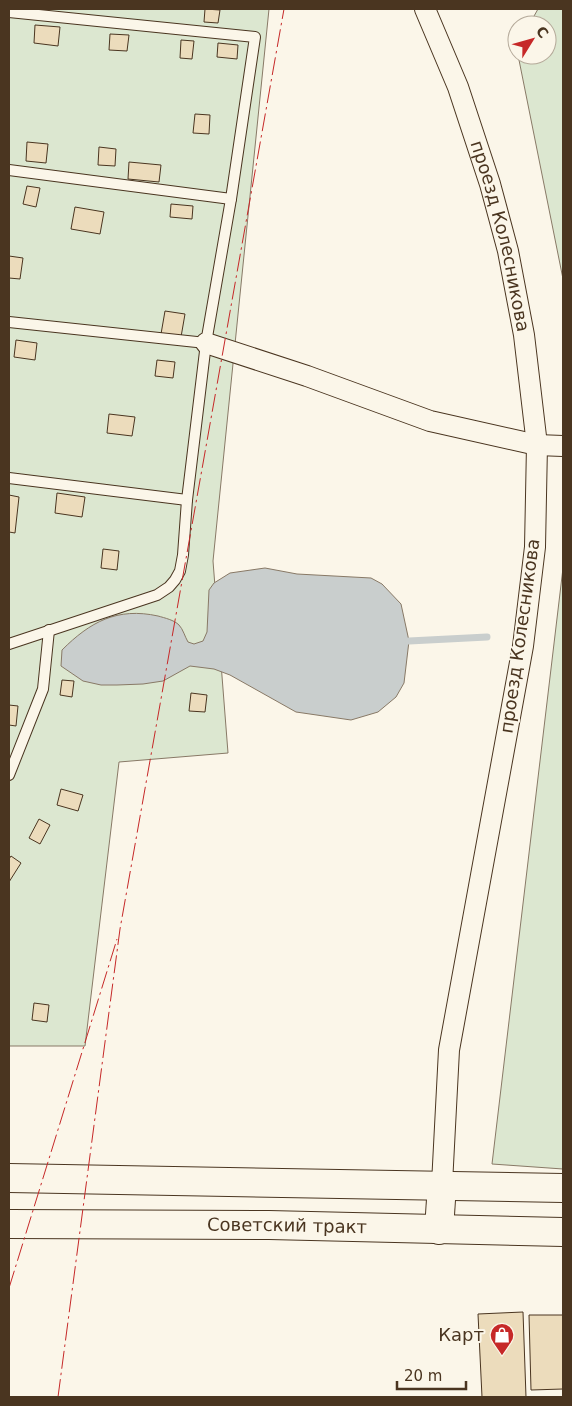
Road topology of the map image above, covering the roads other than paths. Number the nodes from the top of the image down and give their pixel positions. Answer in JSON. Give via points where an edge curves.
{"nodes":[{"id":1,"x":425,"y":9,"type":"edge"},
{"id":2,"x":9,"y":12,"type":"edge"},
{"id":3,"x":9,"y":170,"type":"edge"},
{"id":4,"x":231,"y":199,"type":"junction"},
{"id":5,"x":9,"y":322,"type":"edge"},
{"id":6,"x":206,"y":343,"type":"junction"},
{"id":7,"x":537,"y":445,"type":"junction"},
{"id":8,"x":563,"y":446,"type":"edge"},
{"id":9,"x":9,"y":478,"type":"edge"},
{"id":10,"x":187,"y":500,"type":"junction"},
{"id":11,"x":49,"y":630,"type":"junction"},
{"id":12,"x":9,"y":644,"type":"edge"},
{"id":13,"x":9,"y":775,"type":"edge"},
{"id":14,"x":9,"y":1178,"type":"edge"},
{"id":15,"x":442,"y":1184,"type":"junction"},
{"id":16,"x":563,"y":1188,"type":"edge"},
{"id":17,"x":9,"y":1224,"type":"edge"},
{"id":18,"x":439,"y":1230,"type":"junction"},
{"id":19,"x":563,"y":1232,"type":"edge"}],
"edges":[{"from":1,"to":7,"type":"street","name":"проезд Колесникова","via":[[461,96],[508,251],[524,335]]},
{"from":2,"to":4,"type":"lane","via":[[255,36]]},
{"from":3,"to":4,"type":"lane"},
{"from":4,"to":6,"type":"lane"},
{"from":5,"to":6,"type":"lane"},
{"from":6,"to":7,"type":"street","via":[[430,421]]},
{"from":6,"to":10,"type":"lane"},
{"from":7,"to":8,"type":"street"},
{"from":7,"to":15,"type":"street","name":"проезд Колесникова","via":[[535,547],[522,646],[449,1050]]},
{"from":9,"to":10,"type":"lane"},
{"from":10,"to":11,"type":"lane","via":[[184,555],[176,580],[169,587],[157,595]]},
{"from":11,"to":12,"type":"lane"},
{"from":11,"to":13,"type":"lane","via":[[44,689]]},
{"from":14,"to":15,"type":"highway"},
{"from":15,"to":16,"type":"highway"},
{"from":15,"to":18,"type":"highway"},
{"from":17,"to":18,"type":"highway","name":"Советский тракт","via":[[269,1225]]},
{"from":18,"to":19,"type":"highway","name":"Советский тракт"}]}
